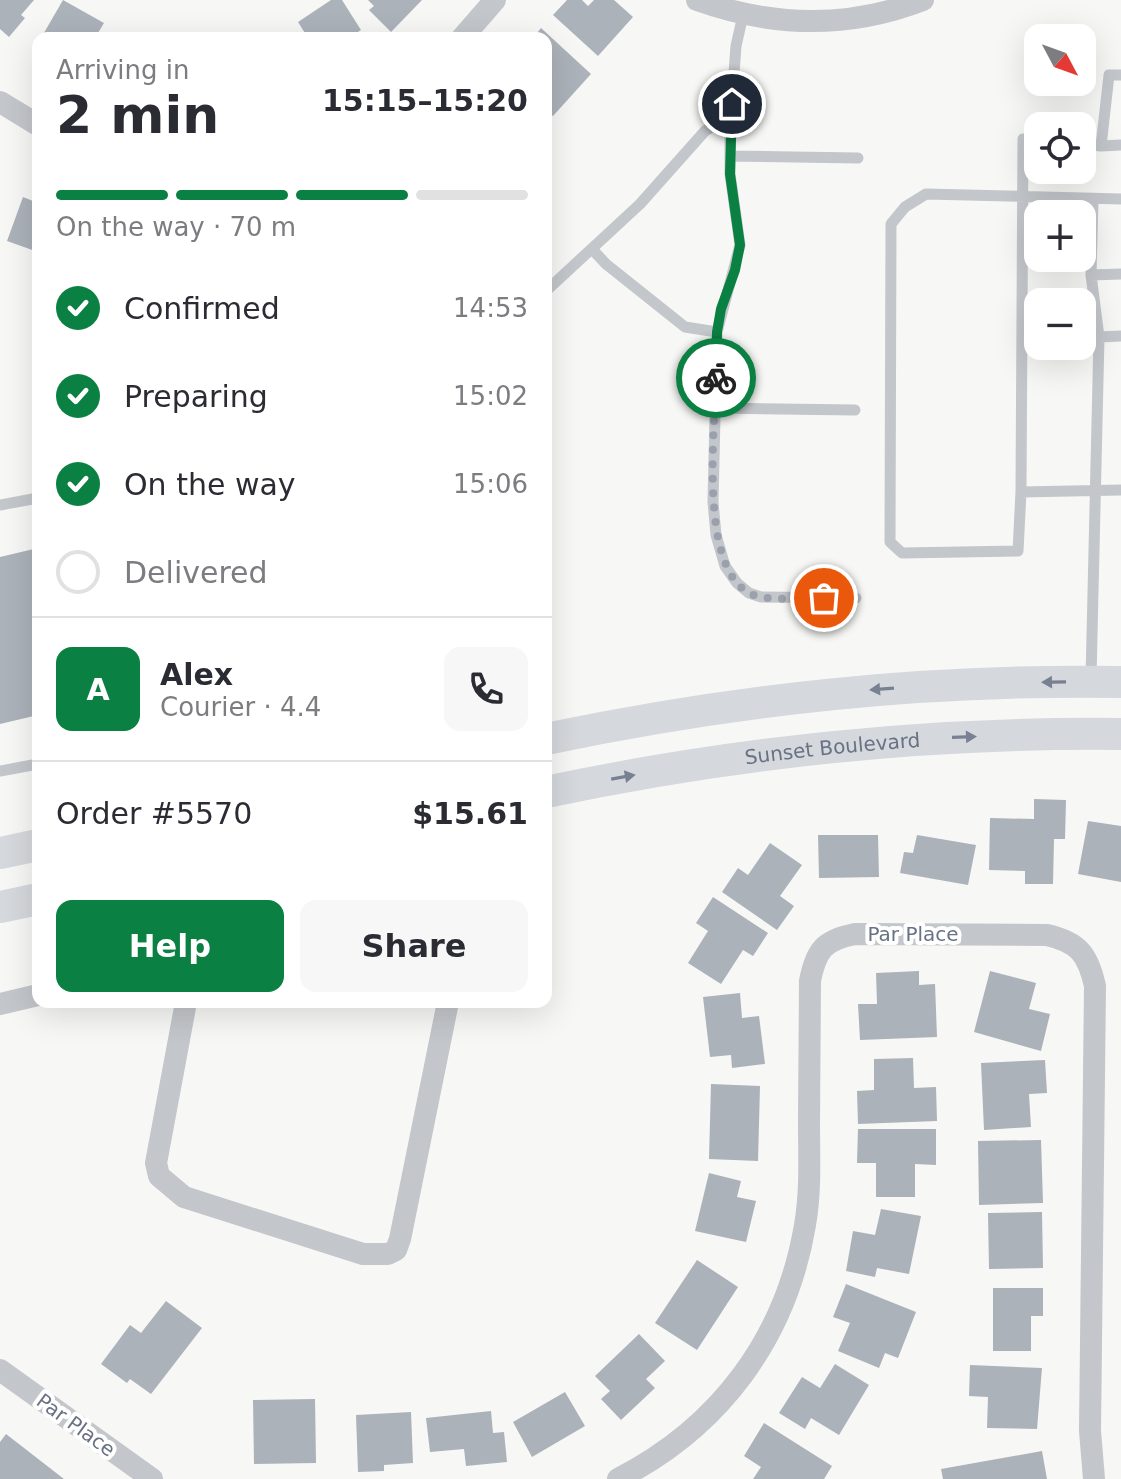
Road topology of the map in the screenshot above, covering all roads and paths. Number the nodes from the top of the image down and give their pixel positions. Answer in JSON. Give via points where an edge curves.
{"nodes":[{"id":1,"x":495,"y":0,"type":"edge"},
{"id":2,"x":697,"y":0,"type":"edge"},
{"id":3,"x":923,"y":0,"type":"edge"},
{"id":4,"x":743,"y":15,"type":"junction"},
{"id":5,"x":467,"y":32,"type":"edge"},
{"id":6,"x":1121,"y":75,"type":"edge"},
{"id":7,"x":0,"y":102,"type":"edge"},
{"id":8,"x":32,"y":121,"type":"edge"},
{"id":9,"x":730,"y":127,"type":"junction"},
{"id":10,"x":1024,"y":139,"type":"edge"},
{"id":11,"x":1096,"y":145,"type":"edge"},
{"id":12,"x":1121,"y":145,"type":"edge"},
{"id":13,"x":1101,"y":146,"type":"junction"},
{"id":14,"x":730,"y":156,"type":"junction"},
{"id":15,"x":858,"y":158,"type":"dead end"},
{"id":16,"x":1023,"y":199,"type":"junction"},
{"id":17,"x":1093,"y":199,"type":"junction"},
{"id":18,"x":1121,"y":199,"type":"edge"},
{"id":19,"x":592,"y":249,"type":"junction"},
{"id":20,"x":1121,"y":274,"type":"edge"},
{"id":21,"x":1091,"y":275,"type":"junction"},
{"id":22,"x":552,"y":286,"type":"edge"},
{"id":23,"x":717,"y":332,"type":"junction"},
{"id":24,"x":1121,"y":336,"type":"edge"},
{"id":25,"x":1099,"y":337,"type":"junction"},
{"id":26,"x":715,"y":408,"type":"junction"},
{"id":27,"x":855,"y":410,"type":"dead end"},
{"id":28,"x":1095,"y":490,"type":"junction"},
{"id":29,"x":1121,"y":490,"type":"edge"},
{"id":30,"x":1021,"y":492,"type":"junction"},
{"id":31,"x":32,"y":499,"type":"edge"},
{"id":32,"x":0,"y":505,"type":"edge"},
{"id":33,"x":856,"y":598,"type":"dead end"},
{"id":34,"x":1106,"y":682,"type":"edge"},
{"id":35,"x":1121,"y":734,"type":"edge"},
{"id":36,"x":552,"y":738,"type":"edge"},
{"id":37,"x":32,"y":765,"type":"edge"},
{"id":38,"x":0,"y":771,"type":"edge"},
{"id":39,"x":552,"y":791,"type":"edge"},
{"id":40,"x":32,"y":846,"type":"edge"},
{"id":41,"x":0,"y":853,"type":"edge"},
{"id":42,"x":32,"y":900,"type":"edge"},
{"id":43,"x":0,"y":907,"type":"edge"},
{"id":44,"x":32,"y":996,"type":"edge"},
{"id":45,"x":0,"y":1004,"type":"edge"},
{"id":46,"x":185,"y":1008,"type":"edge"},
{"id":47,"x":447,"y":1008,"type":"edge"},
{"id":48,"x":0,"y":1370,"type":"edge"},
{"id":49,"x":652,"y":1472,"type":"edge"},
{"id":50,"x":152,"y":1479,"type":"edge"},
{"id":51,"x":618,"y":1479,"type":"edge"},
{"id":52,"x":1094,"y":1479,"type":"edge"}],
"edges":[{"from":1,"to":5,"type":"street"},
{"from":2,"to":4,"type":"street"},
{"from":3,"to":4,"type":"street","via":[[868,16],[821,22]]},
{"from":4,"to":9,"type":"lane"},
{"from":6,"to":13,"type":"lane","via":[[1109,75]]},
{"from":7,"to":8,"type":"street"},
{"from":9,"to":14,"type":"lane"},
{"from":9,"to":19,"type":"lane","via":[[705,131]]},
{"from":10,"to":16,"type":"lane"},
{"from":11,"to":13,"type":"lane"},
{"from":12,"to":13,"type":"lane"},
{"from":14,"to":15,"type":"lane"},
{"from":14,"to":23,"type":"lane","via":[[740,245]]},
{"from":16,"to":17,"type":"lane"},
{"from":16,"to":30,"type":"lane"},
{"from":16,"to":30,"type":"lane","via":[[926,194],[891,224],[890,542],[902,553],[1018,551]]},
{"from":17,"to":18,"type":"lane"},
{"from":17,"to":21,"type":"lane"},
{"from":19,"to":22,"type":"lane"},
{"from":19,"to":23,"type":"lane","via":[[685,327]]},
{"from":20,"to":21,"type":"lane"},
{"from":21,"to":25,"type":"lane"},
{"from":23,"to":26,"type":"lane"},
{"from":24,"to":25,"type":"lane"},
{"from":25,"to":28,"type":"lane"},
{"from":26,"to":27,"type":"lane"},
{"from":26,"to":33,"type":"lane","via":[[716,535],[725,566],[737,583],[761,597]]},
{"from":28,"to":29,"type":"lane"},
{"from":28,"to":30,"type":"lane"},
{"from":28,"to":34,"type":"lane"},
{"from":31,"to":32,"type":"lane"},
{"from":34,"to":36,"type":"main road","one_way":true,"via":[[833,692]]},
{"from":39,"to":35,"type":"main road","name":"Sunset Boulevard","one_way":true,"via":[[840,745]]},
{"from":37,"to":38,"type":"lane"},
{"from":40,"to":41,"type":"main road"},
{"from":42,"to":43,"type":"main road"},
{"from":44,"to":45,"type":"street"},
{"from":46,"to":47,"type":"street","via":[[156,1163],[159,1176],[184,1197],[379,1255],[396,1250],[400,1239]]},
{"from":48,"to":50,"type":"street","name":"Par Place"},
{"from":49,"to":51,"type":"street","name":"Par Place"},
{"from":49,"to":52,"type":"street","name":"Par Place","via":[[749,1368],[784,1305],[805,1223],[810,981],[822,948],[855,934],[1047,935],[1080,949],[1095,986],[1090,1431]]}]}
